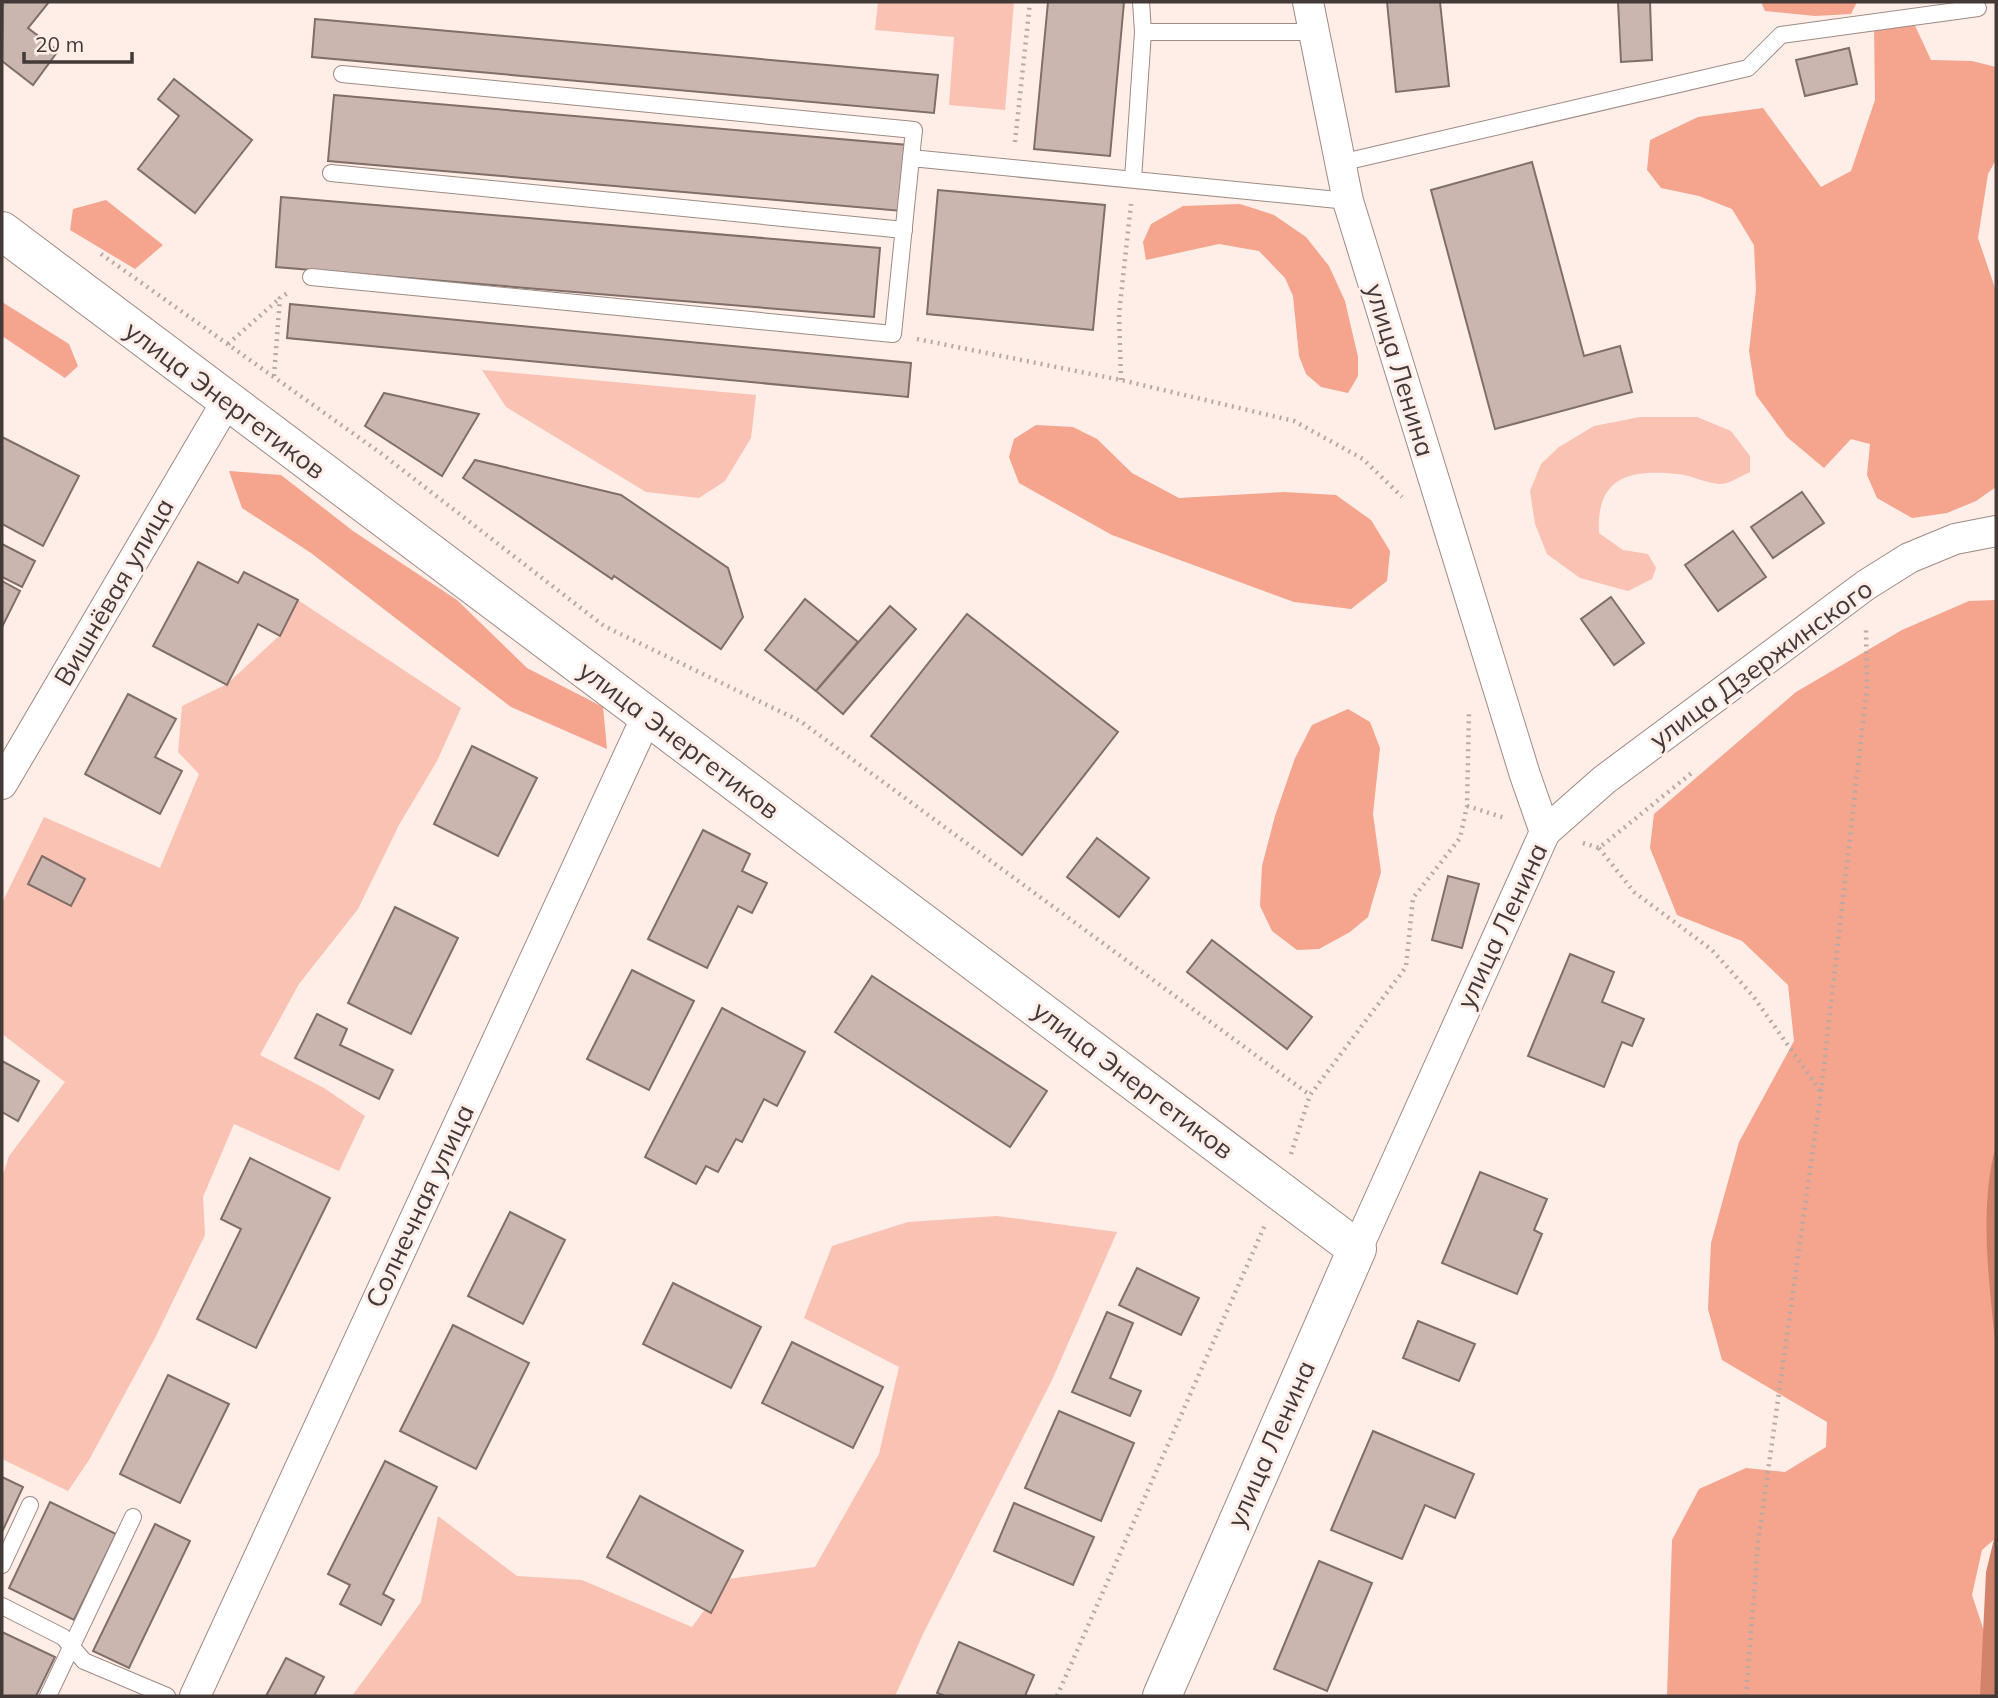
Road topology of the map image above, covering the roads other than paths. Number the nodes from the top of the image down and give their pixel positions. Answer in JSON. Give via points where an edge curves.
{"nodes":[{"id":1,"x":1141,"y":2,"type":"edge"},
{"id":2,"x":1308,"y":2,"type":"edge"},
{"id":3,"x":1978,"y":8,"type":"dead end"},
{"id":4,"x":1143,"y":32,"type":"junction"},
{"id":5,"x":1315,"y":32,"type":"junction"},
{"id":6,"x":342,"y":74,"type":"dead end"},
{"id":7,"x":911,"y":158,"type":"junction"},
{"id":8,"x":1340,"y":163,"type":"junction"},
{"id":9,"x":331,"y":173,"type":"dead end"},
{"id":10,"x":1133,"y":179,"type":"junction"},
{"id":11,"x":1348,"y":201,"type":"junction"},
{"id":12,"x":904,"y":230,"type":"junction"},
{"id":13,"x":2,"y":231,"type":"edge"},
{"id":14,"x":311,"y":277,"type":"road end"},
{"id":15,"x":227,"y":401,"type":"junction"},
{"id":16,"x":1996,"y":531,"type":"edge"},
{"id":17,"x":647,"y":716,"type":"junction"},
{"id":18,"x":2,"y":783,"type":"edge"},
{"id":19,"x":1545,"y":831,"type":"junction"},
{"id":20,"x":1357,"y":1249,"type":"junction"},
{"id":21,"x":30,"y":1504,"type":"dead end"},
{"id":22,"x":133,"y":1517,"type":"dead end"},
{"id":23,"x":2,"y":1565,"type":"edge"},
{"id":24,"x":2,"y":1606,"type":"edge"},
{"id":25,"x":71,"y":1647,"type":"junction"},
{"id":26,"x":48,"y":1696,"type":"edge"},
{"id":27,"x":167,"y":1696,"type":"edge"},
{"id":28,"x":195,"y":1696,"type":"edge"},
{"id":29,"x":1162,"y":1696,"type":"edge"}],
"edges":[{"from":1,"to":4,"type":"lane"},
{"from":2,"to":5,"type":"street","name":"улица Ленина"},
{"from":3,"to":8,"type":"lane","via":[[1781,35],[1748,68]]},
{"from":4,"to":5,"type":"lane"},
{"from":4,"to":10,"type":"lane"},
{"from":5,"to":8,"type":"street","name":"улица Ленина"},
{"from":6,"to":7,"type":"lane","via":[[914,130]]},
{"from":7,"to":10,"type":"lane"},
{"from":7,"to":12,"type":"lane"},
{"from":8,"to":11,"type":"street","name":"улица Ленина"},
{"from":9,"to":12,"type":"lane"},
{"from":10,"to":11,"type":"lane"},
{"from":11,"to":19,"type":"street","name":"улица Ленина"},
{"from":12,"to":14,"type":"lane","via":[[893,334]]},
{"from":13,"to":15,"type":"street","name":"улица Энергетиков"},
{"from":15,"to":17,"type":"street","name":"улица Энергетиков"},
{"from":15,"to":18,"type":"street","name":"Вишнёвая улица"},
{"from":16,"to":19,"type":"street","name":"улица Дзержинского","via":[[1955,539],[1909,558],[1866,585],[1604,780]]},
{"from":17,"to":20,"type":"street","name":"улица Энергетиков"},
{"from":17,"to":28,"type":"street","name":"Солнечная улица"},
{"from":19,"to":20,"type":"street","name":"улица Ленина"},
{"from":20,"to":29,"type":"street","name":"улица Ленина"},
{"from":21,"to":23,"type":"lane"},
{"from":22,"to":25,"type":"lane"},
{"from":24,"to":25,"type":"lane","via":[[63,1637]]},
{"from":25,"to":26,"type":"lane"},
{"from":25,"to":27,"type":"lane","via":[[84,1661]]}]}
